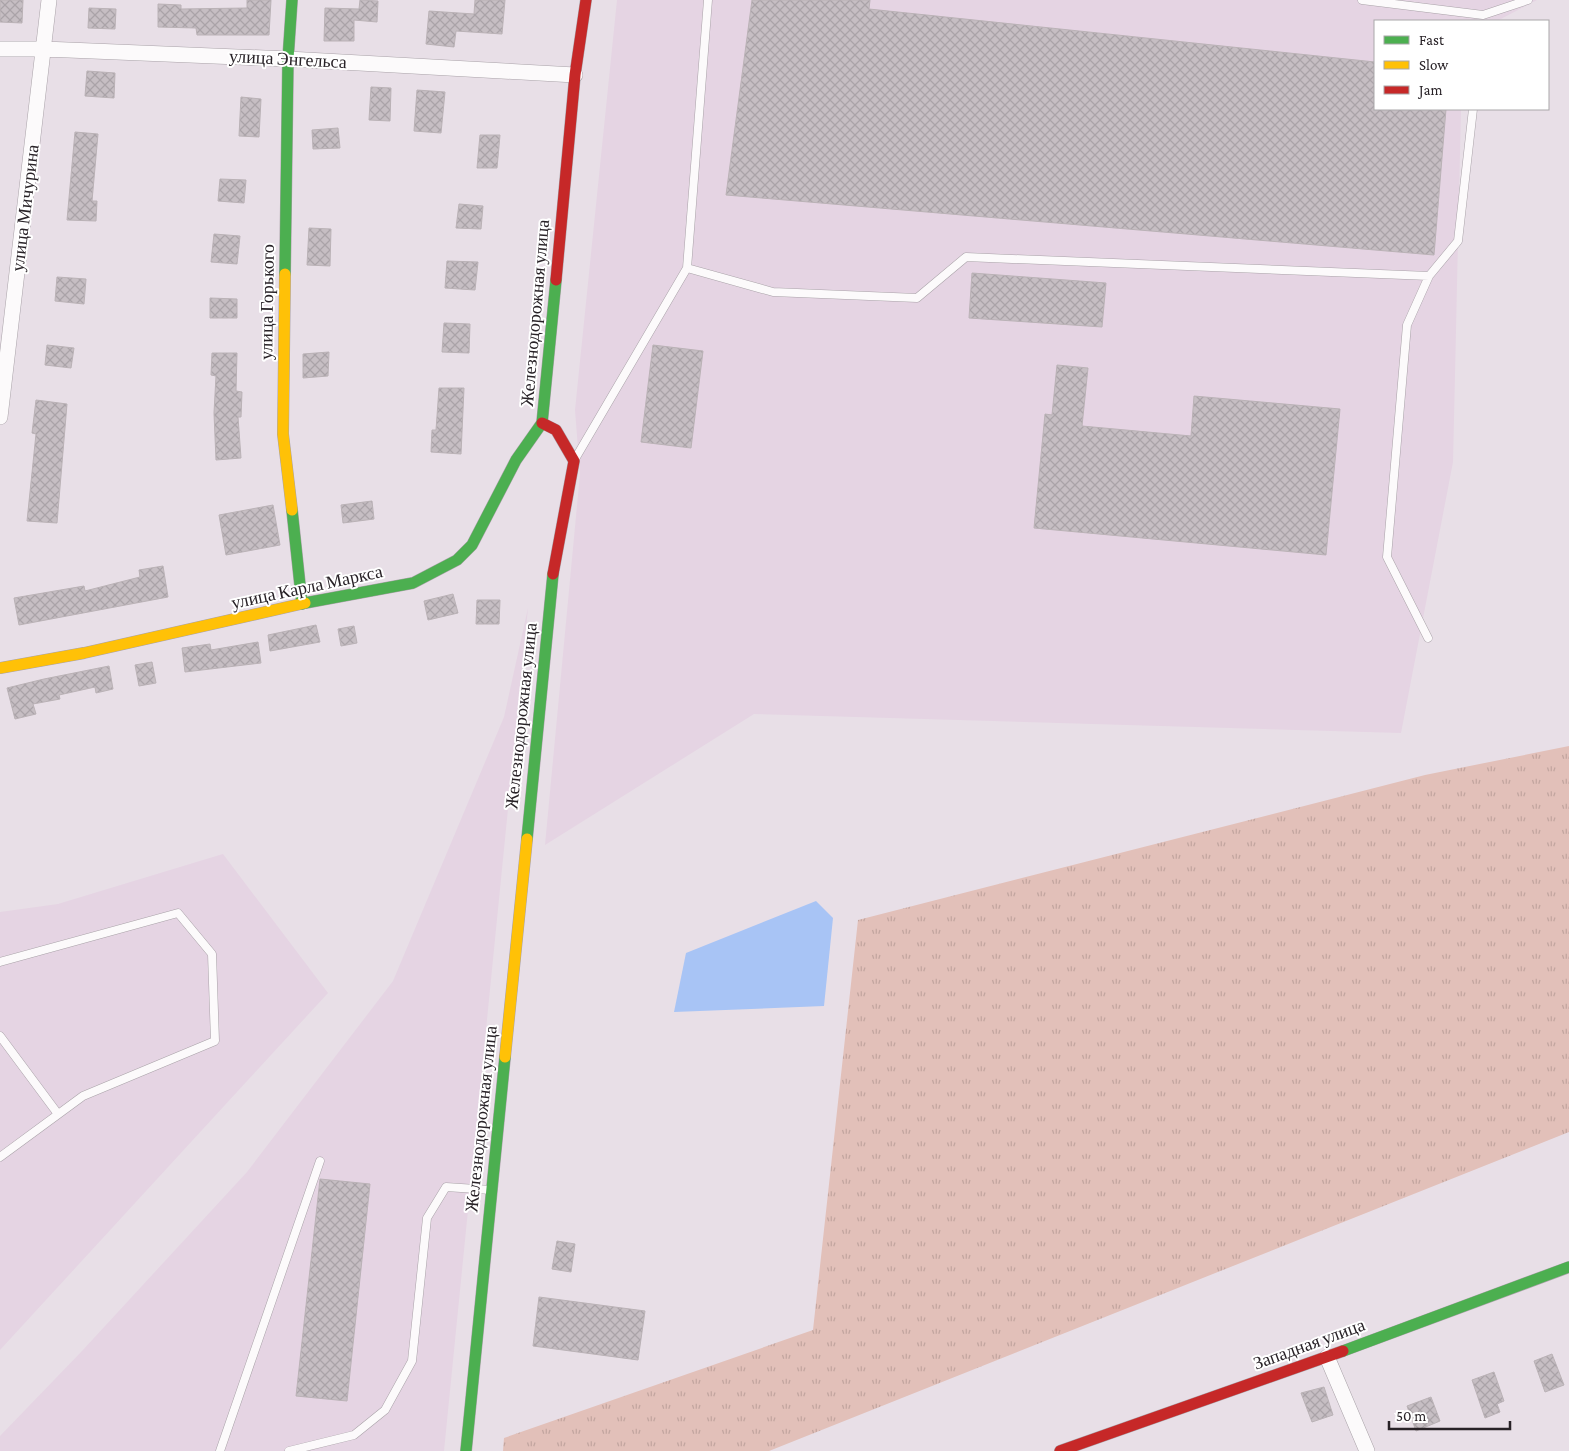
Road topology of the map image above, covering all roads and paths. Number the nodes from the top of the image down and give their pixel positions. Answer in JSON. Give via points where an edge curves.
{"nodes":[{"id":1,"x":50,"y":0,"type":"edge"},
{"id":2,"x":292,"y":0,"type":"edge"},
{"id":3,"x":586,"y":0,"type":"edge"},
{"id":4,"x":708,"y":0,"type":"edge"},
{"id":5,"x":1362,"y":0,"type":"edge"},
{"id":6,"x":1528,"y":0,"type":"edge"},
{"id":7,"x":1483,"y":18,"type":"edge"},
{"id":8,"x":0,"y":49,"type":"edge"},
{"id":9,"x":44,"y":49,"type":"junction"},
{"id":10,"x":288,"y":59,"type":"junction"},
{"id":11,"x":575,"y":75,"type":"junction"},
{"id":12,"x":1473,"y":110,"type":"edge"},
{"id":13,"x":687,"y":268,"type":"junction"},
{"id":14,"x":1429,"y":276,"type":"junction"},
{"id":15,"x":0,"y":417,"type":"edge"},
{"id":16,"x":542,"y":423,"type":"junction"},
{"id":17,"x":574,"y":461,"type":"junction"},
{"id":18,"x":302,"y":604,"type":"junction"},
{"id":19,"x":1428,"y":638,"type":"dead end"},
{"id":20,"x":0,"y":668,"type":"edge"},
{"id":21,"x":0,"y":962,"type":"edge"},
{"id":22,"x":0,"y":1036,"type":"edge"},
{"id":23,"x":58,"y":1114,"type":"junction"},
{"id":24,"x":0,"y":1157,"type":"edge"},
{"id":25,"x":320,"y":1161,"type":"dead end"},
{"id":26,"x":492,"y":1190,"type":"junction"},
{"id":27,"x":1569,"y":1267,"type":"edge"},
{"id":28,"x":1327,"y":1357,"type":"junction"},
{"id":29,"x":220,"y":1451,"type":"edge"},
{"id":30,"x":289,"y":1451,"type":"edge"},
{"id":31,"x":466,"y":1451,"type":"edge"},
{"id":32,"x":1060,"y":1451,"type":"edge"},
{"id":33,"x":1367,"y":1451,"type":"edge"}],
"edges":[{"from":1,"to":9,"type":"street","name":"улица Мичурина"},
{"from":2,"to":10,"type":"street","name":"улица Горького"},
{"from":3,"to":11,"type":"street","name":"Железнодорожная улица"},
{"from":4,"to":13,"type":"lane"},
{"from":5,"to":7,"type":"lane"},
{"from":6,"to":7,"type":"lane"},
{"from":8,"to":9,"type":"street","name":"улица Энгельса"},
{"from":9,"to":10,"type":"street","name":"улица Энгельса"},
{"from":9,"to":15,"type":"street","name":"улица Мичурина"},
{"from":10,"to":11,"type":"street","name":"улица Энгельса"},
{"from":10,"to":18,"type":"street","name":"улица Горького","via":[[283,434]]},
{"from":11,"to":16,"type":"street","name":"Железнодорожная улица"},
{"from":12,"to":14,"type":"lane","via":[[1458,241]]},
{"from":13,"to":14,"type":"lane","via":[[773,292],[917,298],[966,257]]},
{"from":13,"to":17,"type":"lane"},
{"from":14,"to":19,"type":"lane","via":[[1407,325],[1387,557]]},
{"from":16,"to":17,"type":"street","name":"Железнодорожная улица","via":[[556,430]]},
{"from":16,"to":18,"type":"street","name":"улица Карла Маркса","via":[[516,460],[472,545],[457,560],[413,583]]},
{"from":17,"to":26,"type":"street","name":"Железнодорожная улица","via":[[555,558]]},
{"from":18,"to":20,"type":"street","name":"улица Карла Маркса","via":[[84,654]]},
{"from":21,"to":23,"type":"lane","via":[[178,913],[212,954],[215,1041],[83,1096]]},
{"from":22,"to":23,"type":"lane"},
{"from":23,"to":24,"type":"lane"},
{"from":25,"to":29,"type":"lane"},
{"from":26,"to":30,"type":"lane","via":[[446,1186],[427,1218],[412,1361],[385,1410],[354,1435]]},
{"from":26,"to":31,"type":"street","name":"Железнодорожная улица"},
{"from":27,"to":28,"type":"street","name":"Западная улица"},
{"from":28,"to":32,"type":"street","name":"Западная улица"},
{"from":28,"to":33,"type":"street"}]}
